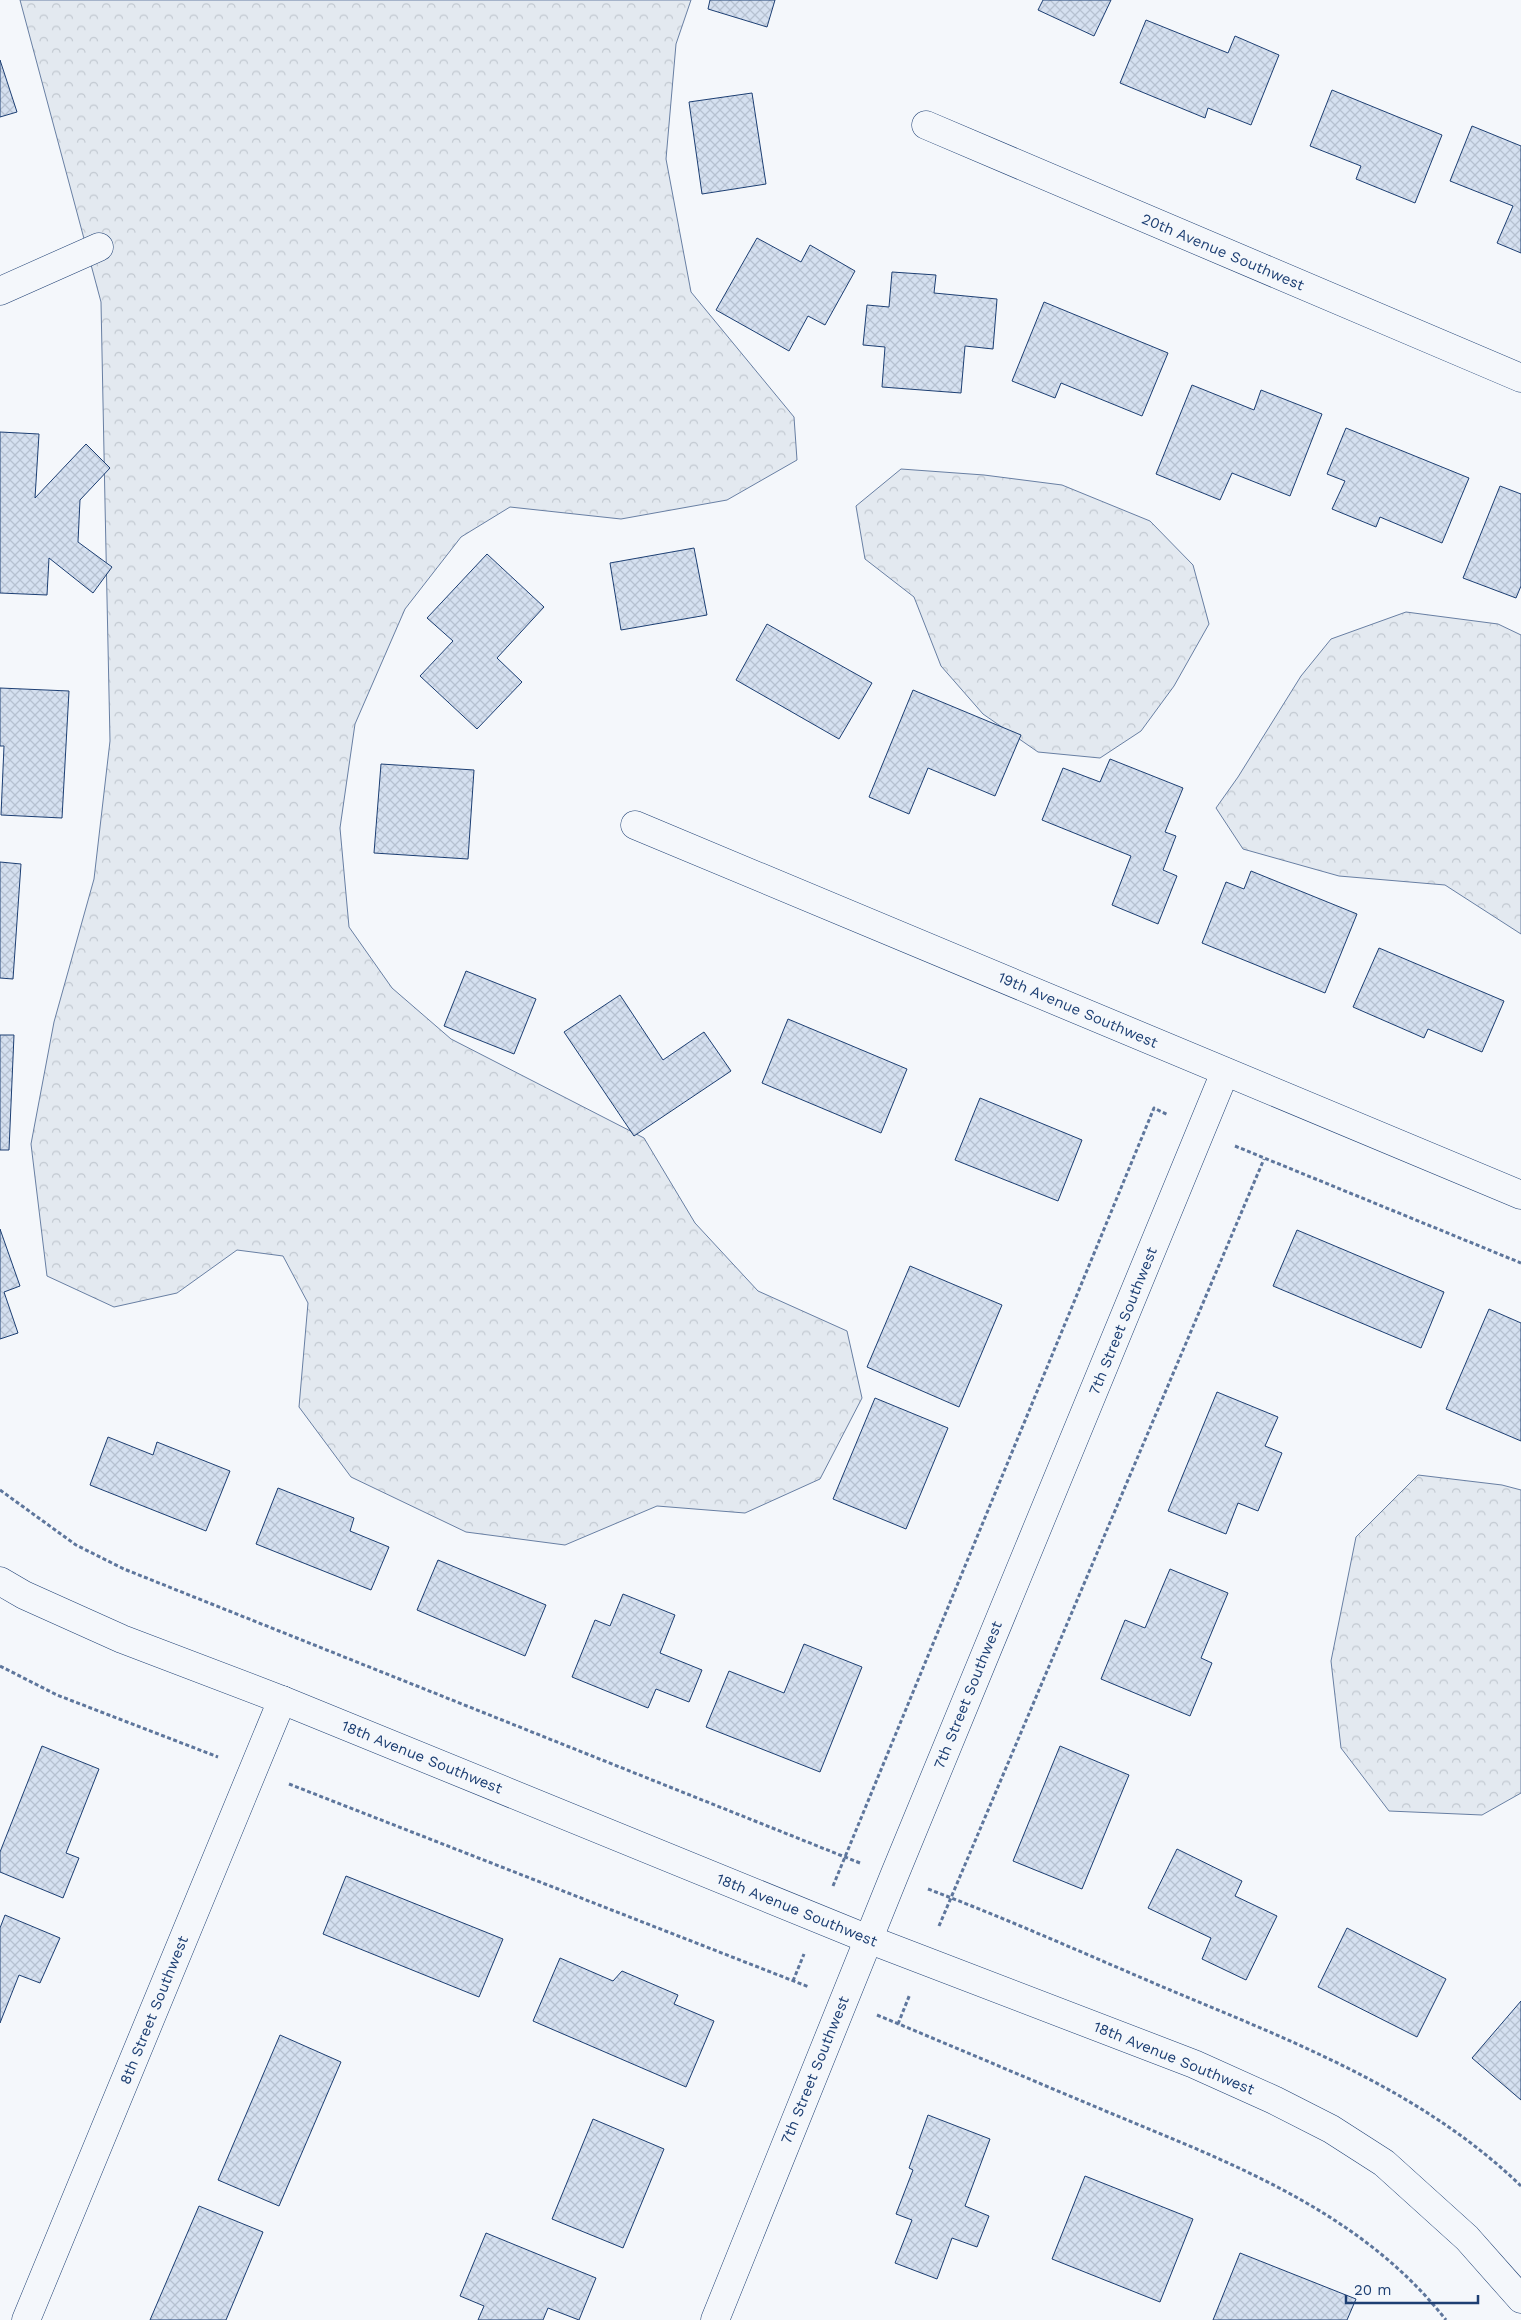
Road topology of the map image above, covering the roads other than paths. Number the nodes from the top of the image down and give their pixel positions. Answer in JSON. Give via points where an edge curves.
{"nodes":[{"id":1,"x":926,"y":125,"type":"dead end"},
{"id":2,"x":99,"y":247,"type":"dead end"},
{"id":3,"x":0,"y":291,"type":"edge"},
{"id":4,"x":1521,"y":378,"type":"edge"},
{"id":5,"x":635,"y":824,"type":"dead end"},
{"id":6,"x":1225,"y":1072,"type":"junction"},
{"id":7,"x":1521,"y":1195,"type":"edge"},
{"id":8,"x":0,"y":1581,"type":"edge"},
{"id":9,"x":282,"y":1700,"type":"junction"},
{"id":10,"x":868,"y":1939,"type":"junction"},
{"id":11,"x":1521,"y":2299,"type":"edge"},
{"id":12,"x":26,"y":2320,"type":"edge"},
{"id":13,"x":715,"y":2320,"type":"edge"}],
"edges":[{"from":1,"to":4,"type":"street","name":"20th Avenue Southwest"},
{"from":2,"to":3,"type":"street"},
{"from":5,"to":6,"type":"street","name":"19th Avenue Southwest"},
{"from":6,"to":7,"type":"street","name":"19th Avenue Southwest"},
{"from":6,"to":10,"type":"street","name":"7th Street Southwest"},
{"from":8,"to":9,"type":"street","name":"18th Avenue Southwest","via":[[122,1639]]},
{"from":9,"to":10,"type":"street","name":"18th Avenue Southwest"},
{"from":9,"to":12,"type":"street","name":"8th Street Southwest"},
{"from":10,"to":11,"type":"street","name":"18th Avenue Southwest","via":[[1194,2064],[1331,2129],[1384,2163],[1430,2202]]},
{"from":10,"to":13,"type":"street","name":"7th Street Southwest"}]}
